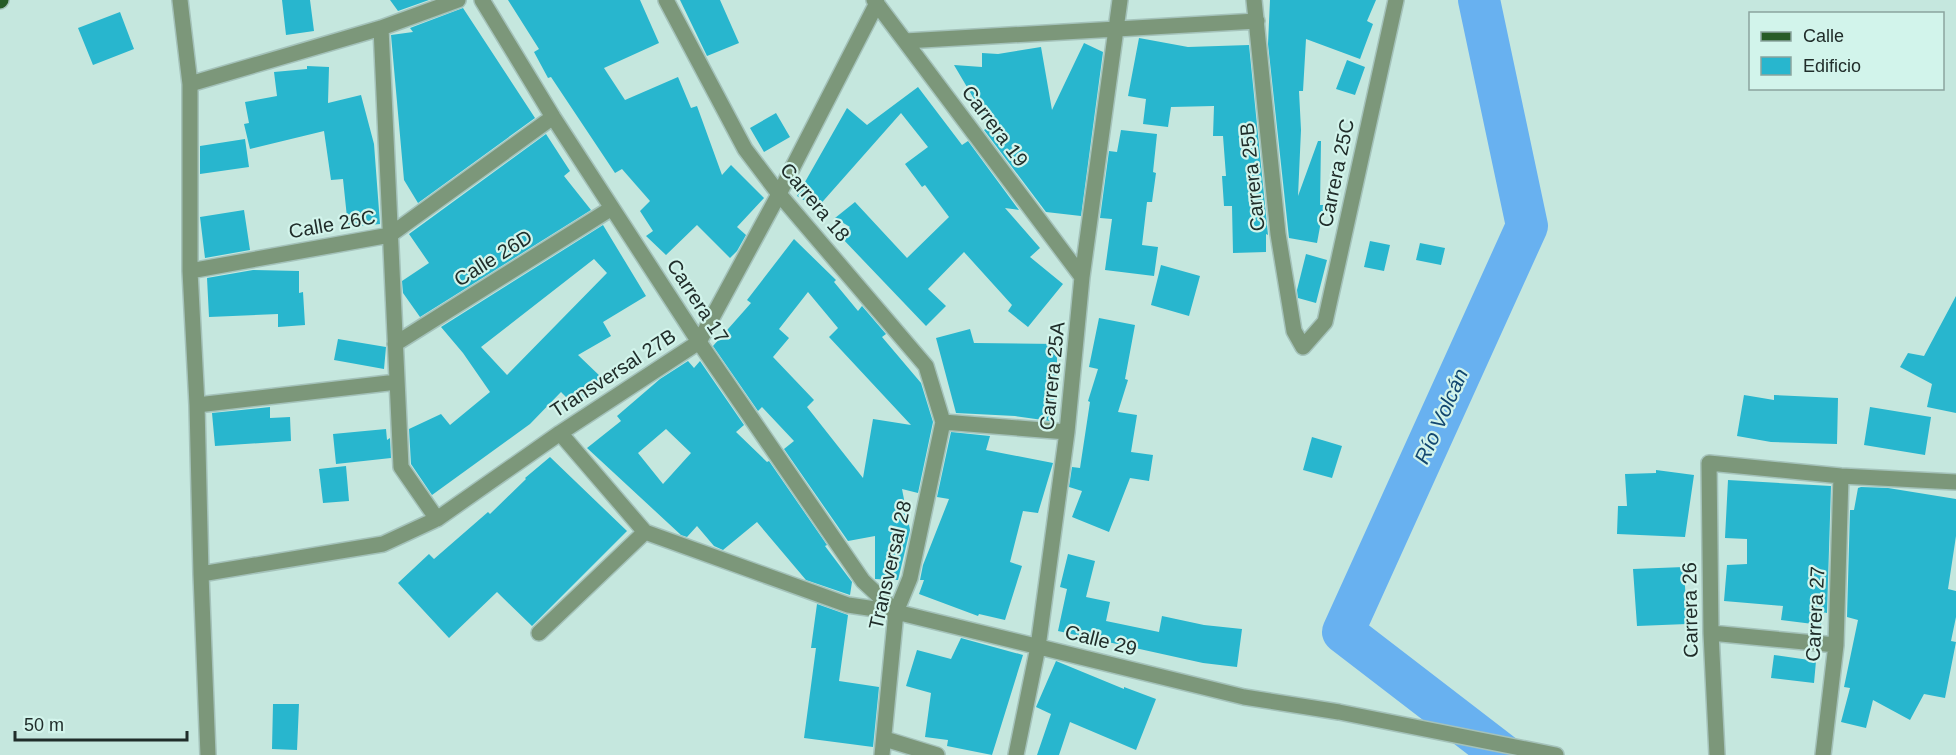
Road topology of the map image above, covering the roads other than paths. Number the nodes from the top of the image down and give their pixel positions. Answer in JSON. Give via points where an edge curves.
{"nodes":[{"id":1,"x":180,"y":0,"type":"edge"},
{"id":2,"x":458,"y":0,"type":"edge"},
{"id":3,"x":482,"y":0,"type":"edge"},
{"id":4,"x":666,"y":0,"type":"edge"},
{"id":5,"x":1120,"y":0,"type":"edge"},
{"id":6,"x":1254,"y":0,"type":"edge"},
{"id":7,"x":1396,"y":0,"type":"edge"},
{"id":8,"x":875,"y":2,"type":"edge"},
{"id":9,"x":1257,"y":21,"type":"junction"},
{"id":10,"x":381,"y":28,"type":"junction"},
{"id":11,"x":1116,"y":29,"type":"junction"},
{"id":12,"x":905,"y":41,"type":"junction"},
{"id":13,"x":190,"y":84,"type":"junction"},
{"id":14,"x":553,"y":117,"type":"junction"},
{"id":15,"x":779,"y":194,"type":"junction"},
{"id":16,"x":612,"y":208,"type":"junction"},
{"id":17,"x":390,"y":235,"type":"junction"},
{"id":18,"x":190,"y":272,"type":"junction"},
{"id":19,"x":1082,"y":277,"type":"junction"},
{"id":20,"x":699,"y":342,"type":"junction"},
{"id":21,"x":395,"y":344,"type":"junction"},
{"id":22,"x":1303,"y":347,"type":"joint"},
{"id":23,"x":397,"y":382,"type":"junction"},
{"id":24,"x":198,"y":405,"type":"junction"},
{"id":25,"x":943,"y":422,"type":"junction"},
{"id":26,"x":1067,"y":432,"type":"junction"},
{"id":27,"x":560,"y":433,"type":"junction"},
{"id":28,"x":1842,"y":476,"type":"junction"},
{"id":29,"x":1956,"y":482,"type":"edge"},
{"id":30,"x":437,"y":519,"type":"junction"},
{"id":31,"x":645,"y":532,"type":"junction"},
{"id":32,"x":201,"y":574,"type":"junction"},
{"id":33,"x":896,"y":612,"type":"junction"},
{"id":34,"x":539,"y":633,"type":"dead end"},
{"id":35,"x":1711,"y":633,"type":"junction"},
{"id":36,"x":1836,"y":645,"type":"junction"},
{"id":37,"x":1038,"y":647,"type":"junction"},
{"id":38,"x":885,"y":739,"type":"junction"},
{"id":39,"x":208,"y":755,"type":"edge"},
{"id":40,"x":882,"y":755,"type":"edge"},
{"id":41,"x":938,"y":755,"type":"edge"},
{"id":42,"x":1016,"y":755,"type":"edge"},
{"id":43,"x":1556,"y":755,"type":"edge"},
{"id":44,"x":1717,"y":755,"type":"edge"},
{"id":45,"x":1823,"y":755,"type":"edge"}],
"edges":[{"from":1,"to":13,"type":"street"},
{"from":2,"to":10,"type":"street"},
{"from":3,"to":14,"type":"street","name":"Carrera 17"},
{"from":4,"to":15,"type":"street","name":"Carrera 18","via":[[745,149]]},
{"from":5,"to":11,"type":"street","name":"Carrera 25A"},
{"from":6,"to":9,"type":"street","name":"Carrera 25B"},
{"from":7,"to":22,"type":"street","name":"Carrera 25C","via":[[1325,322]]},
{"from":8,"to":12,"type":"street","name":"Carrera 19"},
{"from":8,"to":15,"type":"street","name":"Transversal 27B"},
{"from":9,"to":11,"type":"street"},
{"from":9,"to":22,"type":"street","name":"Carrera 25B","via":[[1278,234],[1294,331]]},
{"from":10,"to":13,"type":"street"},
{"from":10,"to":17,"type":"street"},
{"from":11,"to":12,"type":"street"},
{"from":11,"to":19,"type":"street","name":"Carrera 25A"},
{"from":12,"to":19,"type":"street","name":"Carrera 19"},
{"from":13,"to":18,"type":"street"},
{"from":14,"to":16,"type":"street","name":"Carrera 17"},
{"from":14,"to":17,"type":"street","name":"Calle 26C"},
{"from":15,"to":20,"type":"street","name":"Transversal 27B"},
{"from":15,"to":25,"type":"street","name":"Carrera 18","via":[[926,366]]},
{"from":16,"to":20,"type":"street","name":"Carrera 17"},
{"from":16,"to":21,"type":"street","name":"Calle 26D"},
{"from":17,"to":18,"type":"street","name":"Calle 26C"},
{"from":17,"to":21,"type":"street"},
{"from":18,"to":24,"type":"street"},
{"from":19,"to":26,"type":"street","name":"Carrera 25A"},
{"from":20,"to":27,"type":"street","name":"Transversal 27B"},
{"from":20,"to":33,"type":"street","name":"Carrera 17","via":[[863,581]]},
{"from":21,"to":23,"type":"street"},
{"from":23,"to":24,"type":"street"},
{"from":23,"to":30,"type":"street","via":[[401,467]]},
{"from":24,"to":32,"type":"street"},
{"from":25,"to":26,"type":"street"},
{"from":25,"to":33,"type":"street","name":"Transversal 28","via":[[910,578]]},
{"from":26,"to":37,"type":"street","name":"Carrera 25A"},
{"from":27,"to":30,"type":"street","name":"Transversal 27B"},
{"from":27,"to":31,"type":"street"},
{"from":28,"to":29,"type":"street"},
{"from":28,"to":35,"type":"street","name":"Carrera 26","via":[[1709,463]]},
{"from":28,"to":36,"type":"street","name":"Carrera 27"},
{"from":30,"to":32,"type":"street","name":"Transversal 27B","via":[[383,544]]},
{"from":31,"to":33,"type":"street","name":"Calle 29","via":[[848,605]]},
{"from":31,"to":34,"type":"street"},
{"from":32,"to":39,"type":"street"},
{"from":33,"to":37,"type":"street","name":"Calle 29"},
{"from":33,"to":38,"type":"street","name":"Transversal 28"},
{"from":35,"to":36,"type":"street"},
{"from":35,"to":44,"type":"street","name":"Carrera 26"},
{"from":36,"to":45,"type":"street","name":"Carrera 27"},
{"from":37,"to":42,"type":"street","name":"Carrera 25A"},
{"from":37,"to":43,"type":"street","name":"Calle 29","via":[[1244,697]]},
{"from":38,"to":40,"type":"street","name":"Transversal 28"},
{"from":38,"to":41,"type":"street"}]}
